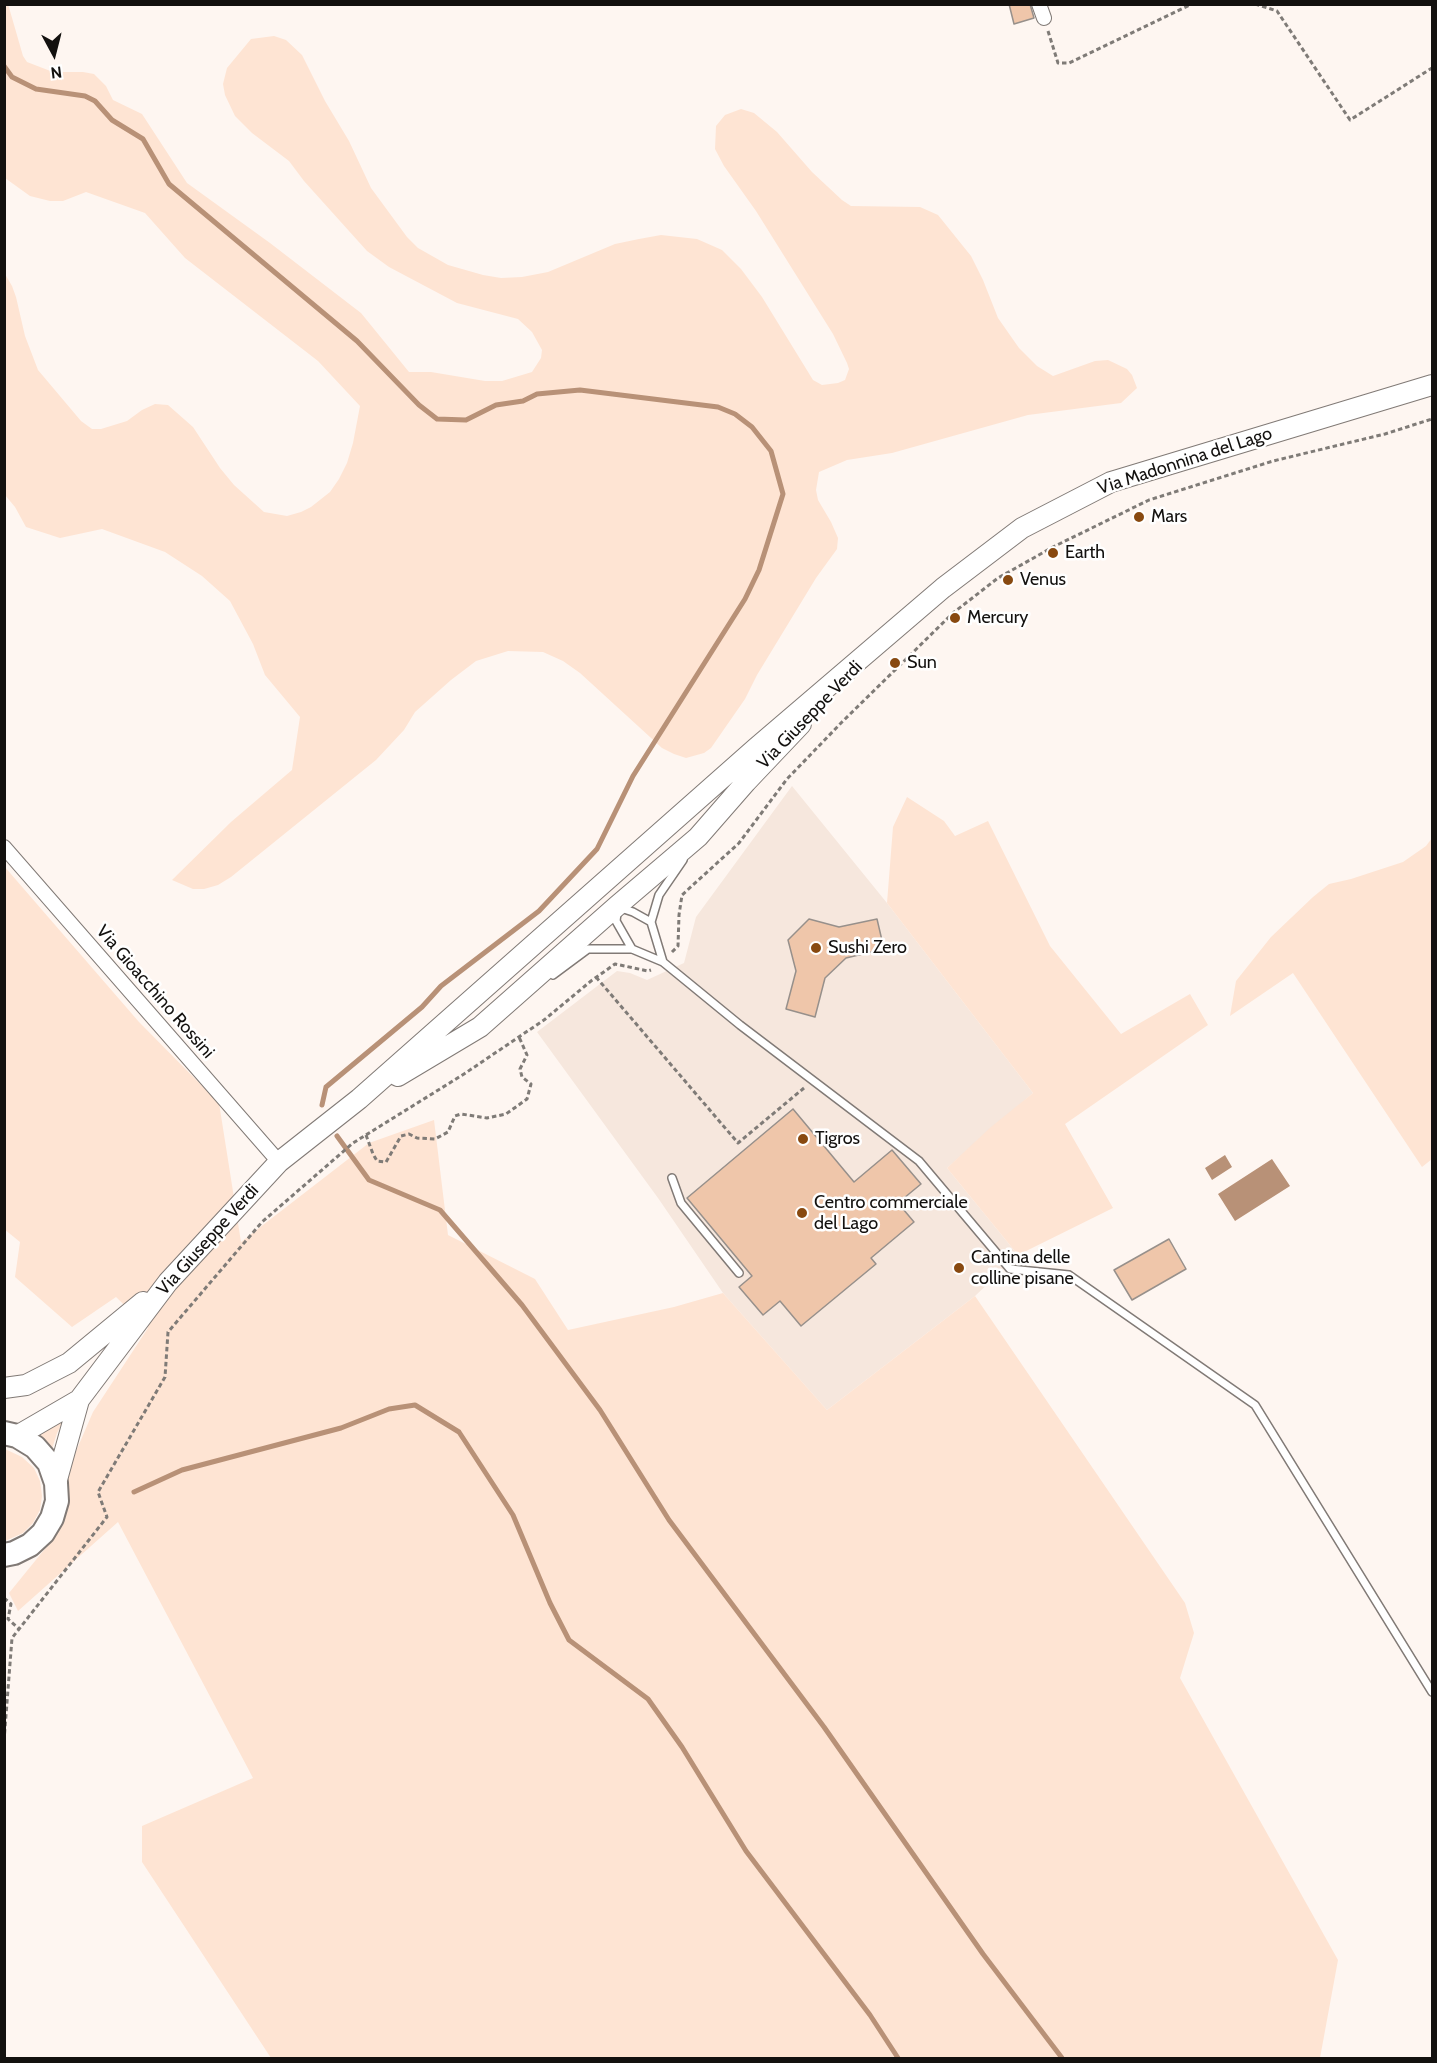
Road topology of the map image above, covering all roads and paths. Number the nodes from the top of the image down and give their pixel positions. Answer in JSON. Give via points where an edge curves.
{"nodes":[{"id":1,"x":1039,"y":4,"type":"edge"},
{"id":2,"x":1192,"y":4,"type":"edge"},
{"id":3,"x":1255,"y":4,"type":"edge"},
{"id":4,"x":1044,"y":18,"type":"joint"},
{"id":5,"x":1432,"y":68,"type":"edge"},
{"id":6,"x":1432,"y":385,"type":"edge"},
{"id":7,"x":1432,"y":419,"type":"edge"},
{"id":8,"x":874,"y":648,"type":"junction"},
{"id":9,"x":684,"y":813,"type":"junction"},
{"id":10,"x":698,"y":837,"type":"junction"},
{"id":11,"x":4,"y":847,"type":"edge"},
{"id":12,"x":617,"y":906,"type":"junction"},
{"id":13,"x":651,"y":922,"type":"junction"},
{"id":14,"x":632,"y":949,"type":"junction"},
{"id":15,"x":663,"y":962,"type":"junction"},
{"id":16,"x":502,"y":973,"type":"junction"},
{"id":17,"x":596,"y":977,"type":"junction"},
{"id":18,"x":480,"y":1027,"type":"junction"},
{"id":19,"x":519,"y":1037,"type":"junction"},
{"id":20,"x":825,"y":1089,"type":"junction"},
{"id":21,"x":359,"y":1100,"type":"junction"},
{"id":22,"x":366,"y":1135,"type":"junction"},
{"id":23,"x":279,"y":1162,"type":"junction"},
{"id":24,"x":672,"y":1179,"type":"dead end"},
{"id":25,"x":739,"y":1273,"type":"dead end"},
{"id":26,"x":168,"y":1282,"type":"junction"},
{"id":27,"x":4,"y":1388,"type":"edge"},
{"id":28,"x":79,"y":1400,"type":"junction"},
{"id":29,"x":11,"y":1435,"type":"edge"},
{"id":30,"x":56,"y":1483,"type":"junction"},
{"id":31,"x":9,"y":1554,"type":"edge"},
{"id":32,"x":4,"y":1574,"type":"edge"},
{"id":33,"x":4,"y":1598,"type":"edge"},
{"id":34,"x":19,"y":1629,"type":"junction"},
{"id":35,"x":1432,"y":1692,"type":"edge"},
{"id":36,"x":4,"y":1741,"type":"edge"}],
"edges":[{"from":1,"to":4,"type":"street"},
{"from":2,"to":4,"type":"path","via":[[1069,63],[1058,63]]},
{"from":3,"to":5,"type":"path","via":[[1276,11],[1350,120]]},
{"from":6,"to":8,"type":"main road","name":"Via Madonnina del Lago","via":[[1111,482],[1022,528]]},
{"from":7,"to":15,"type":"path","via":[[1149,500],[998,578],[953,613],[842,722],[787,779],[739,843],[682,895],[678,946]]},
{"from":8,"to":9,"type":"main road","name":"Via Giuseppe Verdi"},
{"from":8,"to":10,"type":"main road","name":"Via Giuseppe Verdi"},
{"from":9,"to":12,"type":"main road","name":"Via Giuseppe Verdi","via":[[617,888]]},
{"from":9,"to":16,"type":"main road","name":"Via Giuseppe Verdi"},
{"from":10,"to":12,"type":"main road","name":"Via Giuseppe Verdi"},
{"from":10,"to":13,"type":"lane","via":[[660,895]]},
{"from":11,"to":23,"type":"street","name":"Via Gioacchino Rossini"},
{"from":12,"to":13,"type":"lane"},
{"from":12,"to":14,"type":"lane","via":[[616,921]]},
{"from":12,"to":16,"type":"main road","name":"Via Giuseppe Verdi","via":[[592,908],[531,959]]},
{"from":12,"to":18,"type":"main road","name":"Via Giuseppe Verdi"},
{"from":13,"to":15,"type":"lane"},
{"from":14,"to":15,"type":"lane"},
{"from":14,"to":18,"type":"lane","via":[[588,949]]},
{"from":15,"to":17,"type":"path","via":[[648,971],[615,964]]},
{"from":15,"to":20,"type":"lane"},
{"from":16,"to":21,"type":"main road","name":"Via Giuseppe Verdi"},
{"from":17,"to":19,"type":"path"},
{"from":17,"to":20,"type":"path","via":[[738,1143],[803,1087],[818,1098]]},
{"from":18,"to":21,"type":"main road","name":"Via Giuseppe Verdi"},
{"from":19,"to":22,"type":"path"},
{"from":19,"to":22,"type":"path","via":[[527,1055],[520,1069],[522,1077],[531,1084],[527,1099],[506,1114],[487,1118],[455,1116],[448,1132],[435,1139],[401,1136],[386,1162],[377,1161]]},
{"from":20,"to":35,"type":"lane","via":[[919,1161],[1010,1269],[1069,1275],[1255,1405]]},
{"from":21,"to":23,"type":"main road","name":"Via Giuseppe Verdi"},
{"from":22,"to":34,"type":"path","via":[[262,1222],[168,1332],[165,1377],[98,1492],[107,1517]]},
{"from":23,"to":26,"type":"main road","name":"Via Giuseppe Verdi"},
{"from":24,"to":25,"type":"lane","via":[[681,1203]]},
{"from":26,"to":27,"type":"main road","via":[[69,1364],[26,1385]]},
{"from":26,"to":28,"type":"main road","name":"Via Giuseppe Verdi"},
{"from":28,"to":29,"type":"main road","name":"Via Giuseppe Verdi"},
{"from":28,"to":30,"type":"main road","name":"Via Giuseppe Verdi"},
{"from":29,"to":30,"type":"main road","via":[[35,1447],[49,1463]]},
{"from":30,"to":31,"type":"main road","via":[[57,1501],[43,1533],[30,1545]]},
{"from":31,"to":32,"type":"main road"},
{"from":33,"to":34,"type":"path","via":[[11,1604],[8,1619]]},
{"from":34,"to":36,"type":"path","via":[[12,1638]]}]}
